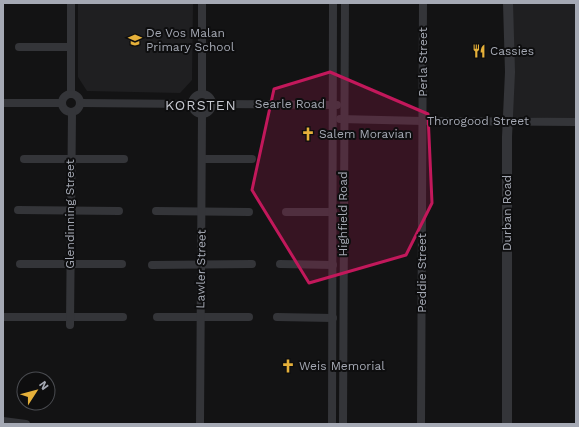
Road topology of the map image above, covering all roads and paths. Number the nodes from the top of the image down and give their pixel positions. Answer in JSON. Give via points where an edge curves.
{"nodes":[{"id":1,"x":71,"y":3,"type":"edge"},
{"id":2,"x":202,"y":3,"type":"edge"},
{"id":3,"x":333,"y":3,"type":"edge"},
{"id":4,"x":345,"y":3,"type":"edge"},
{"id":5,"x":424,"y":3,"type":"edge"},
{"id":6,"x":508,"y":3,"type":"edge"},
{"id":7,"x":19,"y":47,"type":"dead end"},
{"id":8,"x":71,"y":47,"type":"junction"},
{"id":9,"x":344,"y":63,"type":"junction"},
{"id":10,"x":333,"y":64,"type":"junction"},
{"id":11,"x":71,"y":93,"type":"junction"},
{"id":12,"x":202,"y":94,"type":"junction"},
{"id":13,"x":3,"y":103,"type":"edge"},
{"id":14,"x":62,"y":104,"type":"junction"},
{"id":15,"x":81,"y":104,"type":"junction"},
{"id":16,"x":191,"y":104,"type":"junction"},
{"id":17,"x":212,"y":104,"type":"junction"},
{"id":18,"x":333,"y":104,"type":"junction"},
{"id":19,"x":344,"y":106,"type":"junction"},
{"id":20,"x":72,"y":112,"type":"junction"},
{"id":21,"x":202,"y":114,"type":"junction"},
{"id":22,"x":333,"y":118,"type":"junction"},
{"id":23,"x":344,"y":119,"type":"junction"},
{"id":24,"x":423,"y":121,"type":"junction"},
{"id":25,"x":508,"y":121,"type":"junction"},
{"id":26,"x":576,"y":122,"type":"edge"},
{"id":27,"x":71,"y":158,"type":"junction"},
{"id":28,"x":24,"y":159,"type":"dead end"},
{"id":29,"x":124,"y":159,"type":"dead end"},
{"id":30,"x":202,"y":159,"type":"junction"},
{"id":31,"x":252,"y":159,"type":"dead end"},
{"id":32,"x":18,"y":210,"type":"dead end"},
{"id":33,"x":119,"y":211,"type":"dead end"},
{"id":34,"x":156,"y":211,"type":"dead end"},
{"id":35,"x":201,"y":211,"type":"junction"},
{"id":36,"x":70,"y":212,"type":"junction"},
{"id":37,"x":249,"y":212,"type":"dead end"},
{"id":38,"x":286,"y":212,"type":"dead end"},
{"id":39,"x":333,"y":212,"type":"junction"},
{"id":40,"x":70,"y":263,"type":"junction"},
{"id":41,"x":20,"y":264,"type":"dead end"},
{"id":42,"x":122,"y":264,"type":"dead end"},
{"id":43,"x":201,"y":264,"type":"junction"},
{"id":44,"x":252,"y":264,"type":"dead end"},
{"id":45,"x":280,"y":264,"type":"dead end"},
{"id":46,"x":333,"y":264,"type":"junction"},
{"id":47,"x":152,"y":265,"type":"dead end"},
{"id":48,"x":70,"y":316,"type":"junction"},
{"id":49,"x":277,"y":316,"type":"dead end"},
{"id":50,"x":3,"y":317,"type":"edge"},
{"id":51,"x":123,"y":317,"type":"dead end"},
{"id":52,"x":157,"y":317,"type":"dead end"},
{"id":53,"x":200,"y":317,"type":"junction"},
{"id":54,"x":249,"y":317,"type":"dead end"},
{"id":55,"x":332,"y":318,"type":"junction"},
{"id":56,"x":70,"y":325,"type":"dead end"},
{"id":57,"x":3,"y":421,"type":"edge"},
{"id":58,"x":26,"y":424,"type":"edge"},
{"id":59,"x":200,"y":424,"type":"edge"},
{"id":60,"x":332,"y":424,"type":"edge"},
{"id":61,"x":343,"y":424,"type":"edge"},
{"id":62,"x":421,"y":424,"type":"edge"},
{"id":63,"x":507,"y":424,"type":"edge"}],
"edges":[{"from":1,"to":8,"type":"street"},
{"from":2,"to":12,"type":"street"},
{"from":3,"to":10,"type":"street","name":"Highfield Road"},
{"from":4,"to":9,"type":"street","name":"Highfield Road"},
{"from":5,"to":24,"type":"street","name":"Perla Street"},
{"from":6,"to":25,"type":"street","name":"Durban Road"},
{"from":7,"to":8,"type":"street"},
{"from":8,"to":11,"type":"street"},
{"from":9,"to":10,"type":"street"},
{"from":9,"to":19,"type":"street","name":"Highfield Road"},
{"from":10,"to":18,"type":"street","name":"Highfield Road"},
{"from":11,"to":14,"type":"street","via":[[64,96]]},
{"from":11,"to":15,"type":"street","via":[[78,96]]},
{"from":12,"to":16,"type":"street","via":[[194,96]]},
{"from":12,"to":17,"type":"street","via":[[209,97]]},
{"from":13,"to":14,"type":"street"},
{"from":14,"to":20,"type":"street","via":[[65,110]]},
{"from":15,"to":16,"type":"street"},
{"from":15,"to":20,"type":"street","via":[[78,110]]},
{"from":16,"to":21,"type":"street","via":[[196,112]]},
{"from":17,"to":18,"type":"street","name":"Searle Road"},
{"from":17,"to":21,"type":"street","via":[[209,111]]},
{"from":18,"to":19,"type":"street","name":"Searle Road"},
{"from":18,"to":22,"type":"street","name":"Highfield Road"},
{"from":19,"to":23,"type":"street","name":"Highfield Road"},
{"from":20,"to":27,"type":"street","name":"Glendinning Street"},
{"from":21,"to":30,"type":"street","name":"Lawler Street"},
{"from":22,"to":23,"type":"street","name":"Thorogood Street"},
{"from":22,"to":39,"type":"street","name":"Highfield Road"},
{"from":23,"to":24,"type":"street","name":"Thorogood Street"},
{"from":23,"to":61,"type":"street","name":"Highfield Road"},
{"from":24,"to":25,"type":"street","name":"Thorogood Street"},
{"from":24,"to":62,"type":"street","name":"Peddie Street"},
{"from":25,"to":26,"type":"street","name":"Thorogood Street"},
{"from":25,"to":63,"type":"street","name":"Durban Road"},
{"from":27,"to":28,"type":"street"},
{"from":27,"to":29,"type":"street"},
{"from":27,"to":36,"type":"street","name":"Glendinning Street"},
{"from":30,"to":31,"type":"street"},
{"from":30,"to":35,"type":"street","name":"Lawler Street"},
{"from":32,"to":36,"type":"street"},
{"from":33,"to":36,"type":"street"},
{"from":34,"to":35,"type":"street"},
{"from":35,"to":37,"type":"street"},
{"from":35,"to":43,"type":"street","name":"Lawler Street"},
{"from":36,"to":40,"type":"street","name":"Glendinning Street"},
{"from":38,"to":39,"type":"street"},
{"from":39,"to":46,"type":"street","name":"Highfield Road"},
{"from":40,"to":41,"type":"street"},
{"from":40,"to":42,"type":"street"},
{"from":40,"to":48,"type":"street","name":"Glendinning Street"},
{"from":43,"to":44,"type":"street"},
{"from":43,"to":47,"type":"street"},
{"from":43,"to":53,"type":"street","name":"Lawler Street"},
{"from":45,"to":46,"type":"street"},
{"from":46,"to":55,"type":"street","name":"Highfield Road"},
{"from":48,"to":50,"type":"street"},
{"from":48,"to":51,"type":"street"},
{"from":48,"to":56,"type":"street","name":"Glendinning Street"},
{"from":49,"to":55,"type":"street"},
{"from":52,"to":53,"type":"street"},
{"from":53,"to":54,"type":"street"},
{"from":53,"to":59,"type":"street","name":"Lawler Street"},
{"from":55,"to":60,"type":"street","name":"Highfield Road"},
{"from":57,"to":58,"type":"street"}]}
